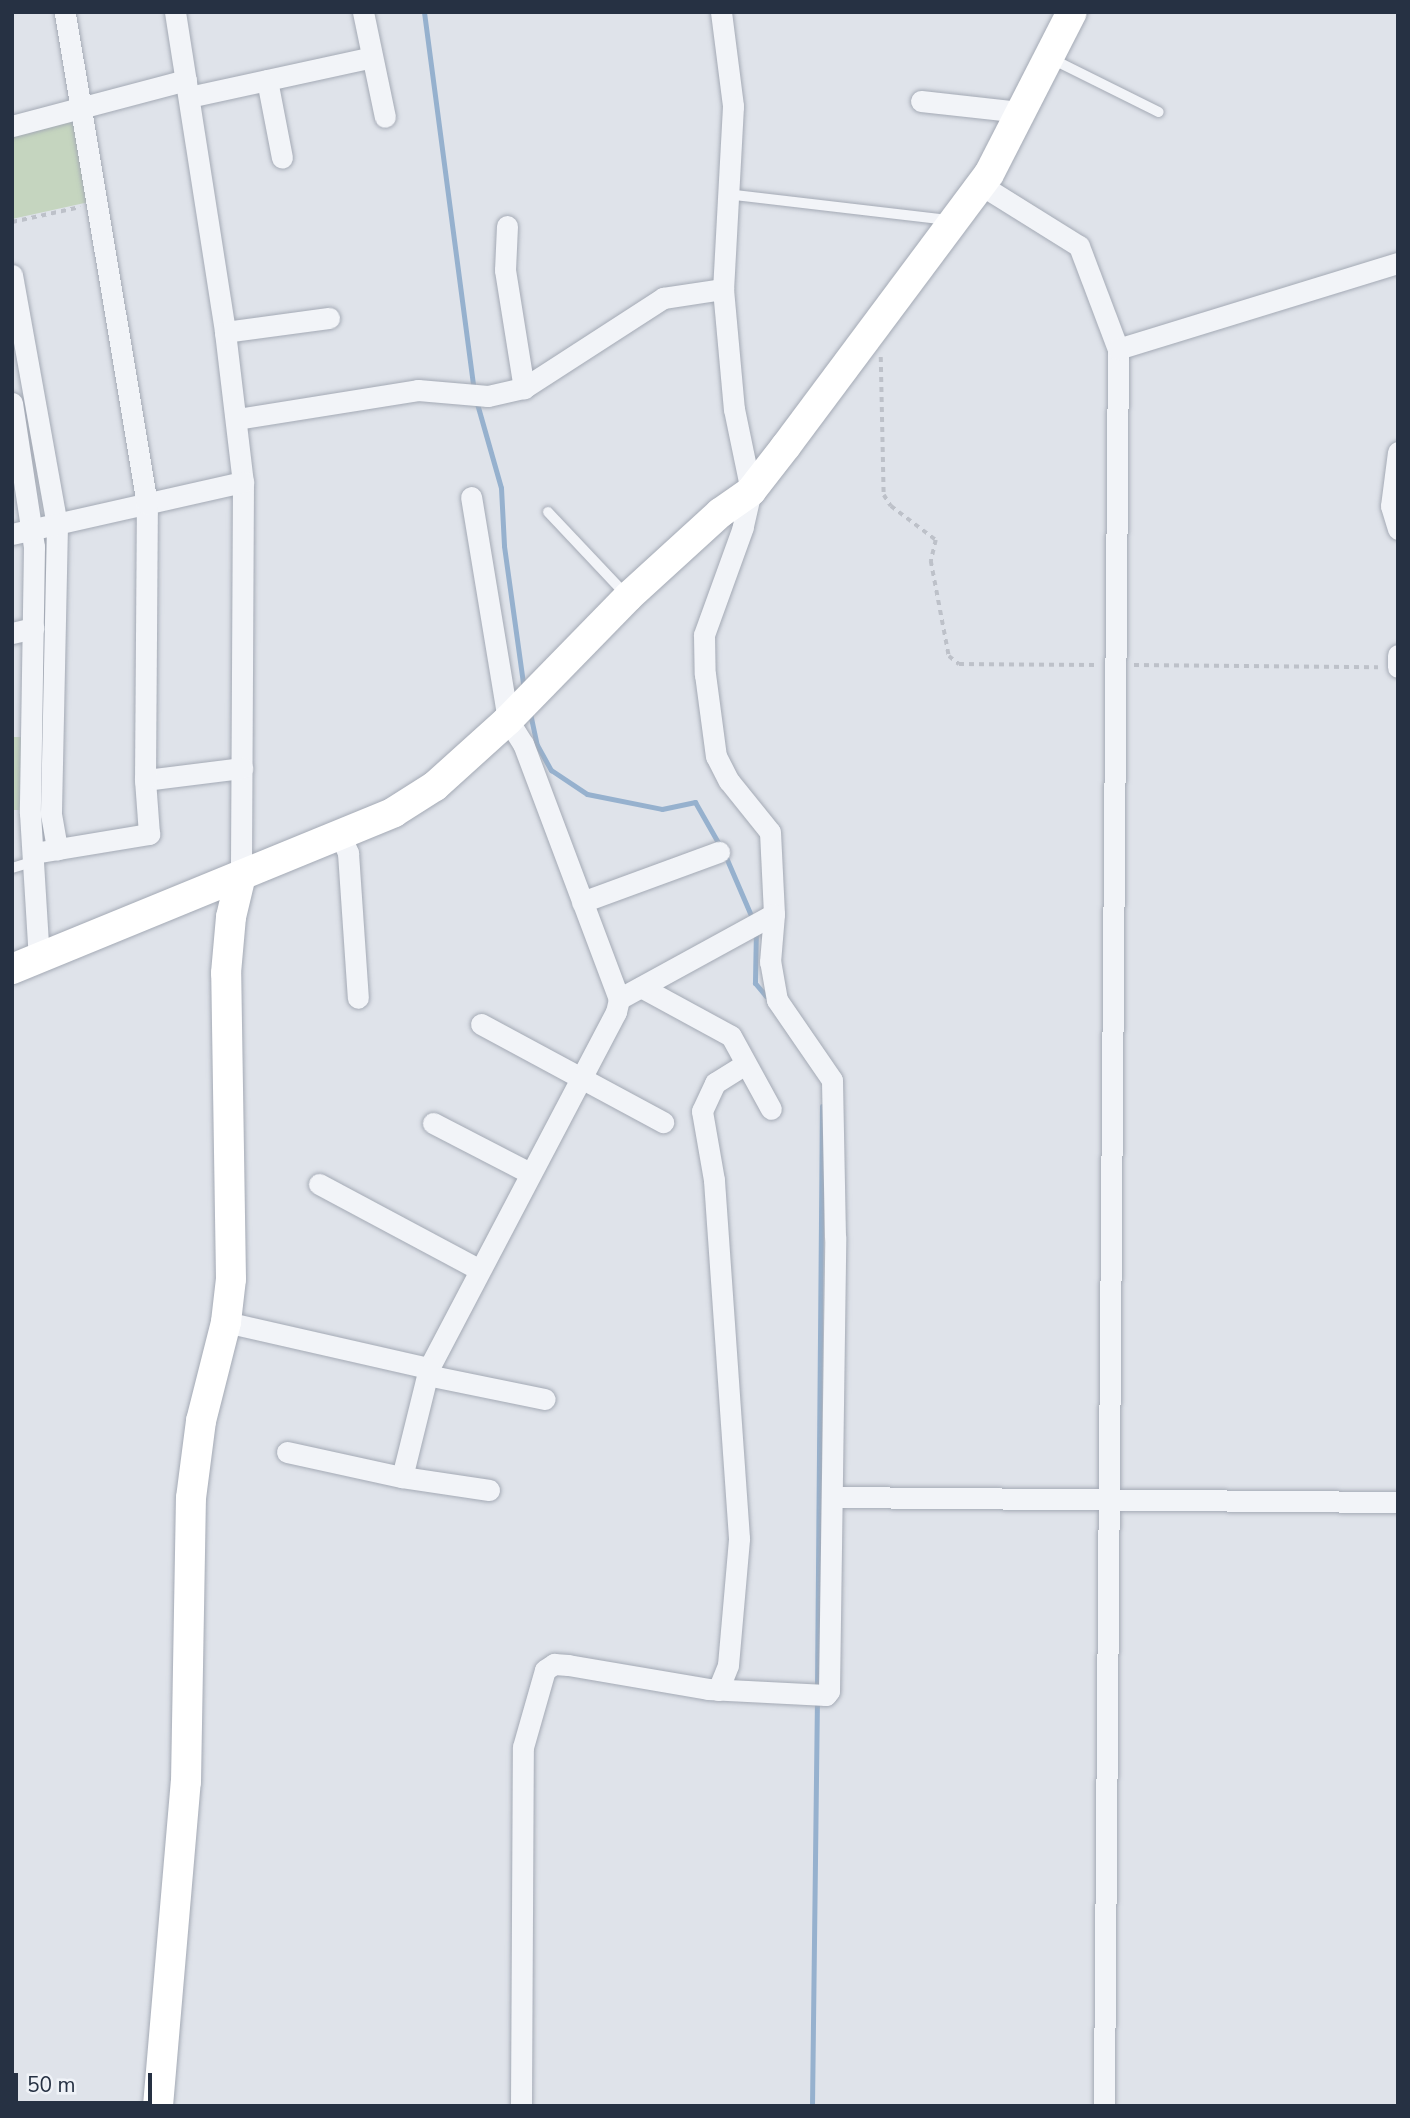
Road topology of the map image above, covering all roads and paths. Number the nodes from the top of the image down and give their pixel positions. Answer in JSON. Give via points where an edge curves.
{"nodes":[{"id":1,"x":65,"y":12,"type":"edge"},
{"id":2,"x":175,"y":12,"type":"edge"},
{"id":3,"x":363,"y":12,"type":"edge"},
{"id":4,"x":721,"y":12,"type":"edge"},
{"id":5,"x":1072,"y":12,"type":"edge"},
{"id":6,"x":372,"y":57,"type":"junction"},
{"id":7,"x":1049,"y":57,"type":"junction"},
{"id":8,"x":267,"y":80,"type":"junction"},
{"id":9,"x":187,"y":88,"type":"junction"},
{"id":10,"x":920,"y":101,"type":"dead end"},
{"id":11,"x":80,"y":107,"type":"junction"},
{"id":12,"x":1159,"y":112,"type":"dead end"},
{"id":13,"x":1021,"y":113,"type":"junction"},
{"id":14,"x":385,"y":117,"type":"dead end"},
{"id":15,"x":12,"y":126,"type":"edge"},
{"id":16,"x":282,"y":158,"type":"dead end"},
{"id":17,"x":981,"y":185,"type":"junction"},
{"id":18,"x":727,"y":194,"type":"junction"},
{"id":19,"x":96,"y":203,"type":"junction"},
{"id":20,"x":955,"y":221,"type":"junction"},
{"id":21,"x":12,"y":222,"type":"edge"},
{"id":22,"x":507,"y":226,"type":"dead end"},
{"id":23,"x":1398,"y":263,"type":"edge"},
{"id":24,"x":12,"y":275,"type":"edge"},
{"id":25,"x":723,"y":289,"type":"junction"},
{"id":26,"x":329,"y":318,"type":"dead end"},
{"id":27,"x":876,"y":329,"type":"junction"},
{"id":28,"x":225,"y":332,"type":"junction"},
{"id":29,"x":1118,"y":349,"type":"junction"},
{"id":30,"x":524,"y":387,"type":"junction"},
{"id":31,"x":12,"y":403,"type":"edge"},
{"id":32,"x":237,"y":419,"type":"junction"},
{"id":33,"x":15,"y":435,"type":"edge"},
{"id":34,"x":1398,"y":452,"type":"edge"},
{"id":35,"x":243,"y":482,"type":"junction"},
{"id":36,"x":751,"y":491,"type":"junction"},
{"id":37,"x":471,"y":497,"type":"dead end"},
{"id":38,"x":147,"y":504,"type":"junction"},
{"id":39,"x":548,"y":512,"type":"dead end"},
{"id":40,"x":57,"y":525,"type":"junction"},
{"id":41,"x":1398,"y":529,"type":"edge"},
{"id":42,"x":23,"y":532,"type":"edge"},
{"id":43,"x":628,"y":597,"type":"junction"},
{"id":44,"x":22,"y":631,"type":"edge"},
{"id":45,"x":1398,"y":654,"type":"edge"},
{"id":46,"x":1114,"y":665,"type":"junction"},
{"id":47,"x":1398,"y":667,"type":"edge"},
{"id":48,"x":521,"y":707,"type":"junction"},
{"id":49,"x":22,"y":731,"type":"edge"},
{"id":50,"x":242,"y":768,"type":"junction"},
{"id":51,"x":145,"y":780,"type":"junction"},
{"id":52,"x":21,"y":815,"type":"edge"},
{"id":53,"x":340,"y":834,"type":"junction"},
{"id":54,"x":57,"y":849,"type":"junction"},
{"id":55,"x":719,"y":852,"type":"dead end"},
{"id":56,"x":34,"y":857,"type":"junction"},
{"id":57,"x":12,"y":868,"type":"edge"},
{"id":58,"x":241,"y":875,"type":"junction"},
{"id":59,"x":582,"y":902,"type":"junction"},
{"id":60,"x":770,"y":916,"type":"junction"},
{"id":61,"x":25,"y":964,"type":"edge"},
{"id":62,"x":641,"y":986,"type":"junction"},
{"id":63,"x":358,"y":998,"type":"dead end"},
{"id":64,"x":619,"y":999,"type":"junction"},
{"id":65,"x":481,"y":1024,"type":"dead end"},
{"id":66,"x":746,"y":1064,"type":"junction"},
{"id":67,"x":581,"y":1079,"type":"junction"},
{"id":68,"x":771,"y":1109,"type":"dead end"},
{"id":69,"x":663,"y":1122,"type":"dead end"},
{"id":70,"x":433,"y":1123,"type":"dead end"},
{"id":71,"x":530,"y":1173,"type":"junction"},
{"id":72,"x":319,"y":1184,"type":"dead end"},
{"id":73,"x":478,"y":1269,"type":"junction"},
{"id":74,"x":226,"y":1322,"type":"junction"},
{"id":75,"x":428,"y":1371,"type":"junction"},
{"id":76,"x":545,"y":1399,"type":"dead end"},
{"id":77,"x":287,"y":1452,"type":"dead end"},
{"id":78,"x":402,"y":1477,"type":"junction"},
{"id":79,"x":489,"y":1490,"type":"dead end"},
{"id":80,"x":833,"y":1497,"type":"junction"},
{"id":81,"x":1110,"y":1499,"type":"junction"},
{"id":82,"x":1398,"y":1502,"type":"edge"},
{"id":83,"x":718,"y":1690,"type":"junction"},
{"id":84,"x":158,"y":2106,"type":"edge"},
{"id":85,"x":521,"y":2106,"type":"edge"},
{"id":86,"x":1104,"y":2106,"type":"edge"}],
"edges":[{"from":1,"to":11,"type":"street"},
{"from":2,"to":9,"type":"street"},
{"from":3,"to":6,"type":"street"},
{"from":4,"to":18,"type":"street","via":[[733,106]]},
{"from":5,"to":7,"type":"street"},
{"from":6,"to":8,"type":"street"},
{"from":6,"to":14,"type":"street"},
{"from":7,"to":12,"type":"lane"},
{"from":7,"to":13,"type":"street"},
{"from":8,"to":9,"type":"street"},
{"from":8,"to":16,"type":"street"},
{"from":9,"to":11,"type":"street"},
{"from":9,"to":28,"type":"street"},
{"from":10,"to":13,"type":"street"},
{"from":11,"to":15,"type":"street"},
{"from":11,"to":19,"type":"street"},
{"from":13,"to":17,"type":"street"},
{"from":17,"to":20,"type":"street"},
{"from":17,"to":29,"type":"street","via":[[1079,246]]},
{"from":18,"to":20,"type":"lane"},
{"from":18,"to":25,"type":"street"},
{"from":19,"to":21,"type":"path"},
{"from":19,"to":38,"type":"street"},
{"from":20,"to":27,"type":"street"},
{"from":22,"to":30,"type":"street","via":[[505,270]]},
{"from":23,"to":29,"type":"street"},
{"from":24,"to":40,"type":"street"},
{"from":25,"to":30,"type":"street","via":[[663,298]]},
{"from":25,"to":36,"type":"street","via":[[734,409]]},
{"from":26,"to":28,"type":"street"},
{"from":27,"to":36,"type":"street"},
{"from":27,"to":46,"type":"path","via":[[881,341],[884,495],[891,506],[934,537],[932,561],[949,656],[959,664]]},
{"from":28,"to":32,"type":"street"},
{"from":29,"to":46,"type":"street"},
{"from":30,"to":32,"type":"street","via":[[488,396],[418,390]]},
{"from":31,"to":33,"type":"street"},
{"from":32,"to":35,"type":"street"},
{"from":33,"to":42,"type":"street"},
{"from":34,"to":41,"type":"street","via":[[1391,506]]},
{"from":35,"to":38,"type":"street"},
{"from":35,"to":50,"type":"street"},
{"from":36,"to":43,"type":"street","via":[[720,513]]},
{"from":36,"to":60,"type":"street","via":[[743,527],[704,635],[705,674],[716,755],[729,781],[770,832]]},
{"from":37,"to":48,"type":"street"},
{"from":38,"to":40,"type":"street"},
{"from":38,"to":51,"type":"street"},
{"from":39,"to":43,"type":"lane"},
{"from":40,"to":42,"type":"street"},
{"from":40,"to":54,"type":"street","via":[[51,814]]},
{"from":42,"to":44,"type":"street"},
{"from":43,"to":48,"type":"street"},
{"from":44,"to":49,"type":"street"},
{"from":45,"to":47,"type":"street"},
{"from":46,"to":47,"type":"path"},
{"from":46,"to":81,"type":"street"},
{"from":48,"to":53,"type":"street","via":[[435,786],[394,812]]},
{"from":48,"to":59,"type":"street","via":[[523,744]]},
{"from":49,"to":52,"type":"street"},
{"from":50,"to":51,"type":"street"},
{"from":50,"to":58,"type":"street"},
{"from":51,"to":54,"type":"street","via":[[149,834]]},
{"from":52,"to":56,"type":"street"},
{"from":53,"to":58,"type":"street"},
{"from":53,"to":63,"type":"street","via":[[348,853]]},
{"from":54,"to":56,"type":"street"},
{"from":55,"to":59,"type":"street"},
{"from":56,"to":57,"type":"lane"},
{"from":56,"to":61,"type":"street"},
{"from":58,"to":61,"type":"street"},
{"from":58,"to":74,"type":"street","via":[[231,917],[226,973],[233,1224]]},
{"from":59,"to":64,"type":"street"},
{"from":60,"to":62,"type":"street"},
{"from":60,"to":80,"type":"street","via":[[770,962],[777,1000],[798,1037],[824,1063],[835,1097]]},
{"from":62,"to":64,"type":"street"},
{"from":62,"to":66,"type":"street","via":[[730,1036]]},
{"from":64,"to":67,"type":"street"},
{"from":65,"to":67,"type":"street"},
{"from":66,"to":68,"type":"street"},
{"from":66,"to":83,"type":"street","via":[[715,1083],[702,1111],[714,1180],[739,1538],[728,1665]]},
{"from":67,"to":69,"type":"street"},
{"from":67,"to":71,"type":"street"},
{"from":70,"to":71,"type":"street"},
{"from":71,"to":73,"type":"street"},
{"from":72,"to":73,"type":"street"},
{"from":73,"to":75,"type":"street"},
{"from":74,"to":75,"type":"street"},
{"from":74,"to":84,"type":"street","via":[[201,1421],[191,1498],[186,1782]]},
{"from":75,"to":76,"type":"street"},
{"from":75,"to":78,"type":"street"},
{"from":77,"to":78,"type":"street"},
{"from":78,"to":79,"type":"street"},
{"from":80,"to":81,"type":"street"},
{"from":80,"to":83,"type":"street","via":[[815,1695]]},
{"from":81,"to":82,"type":"street"},
{"from":81,"to":86,"type":"street"},
{"from":83,"to":85,"type":"street","via":[[568,1665],[545,1670],[523,1746]]}]}
